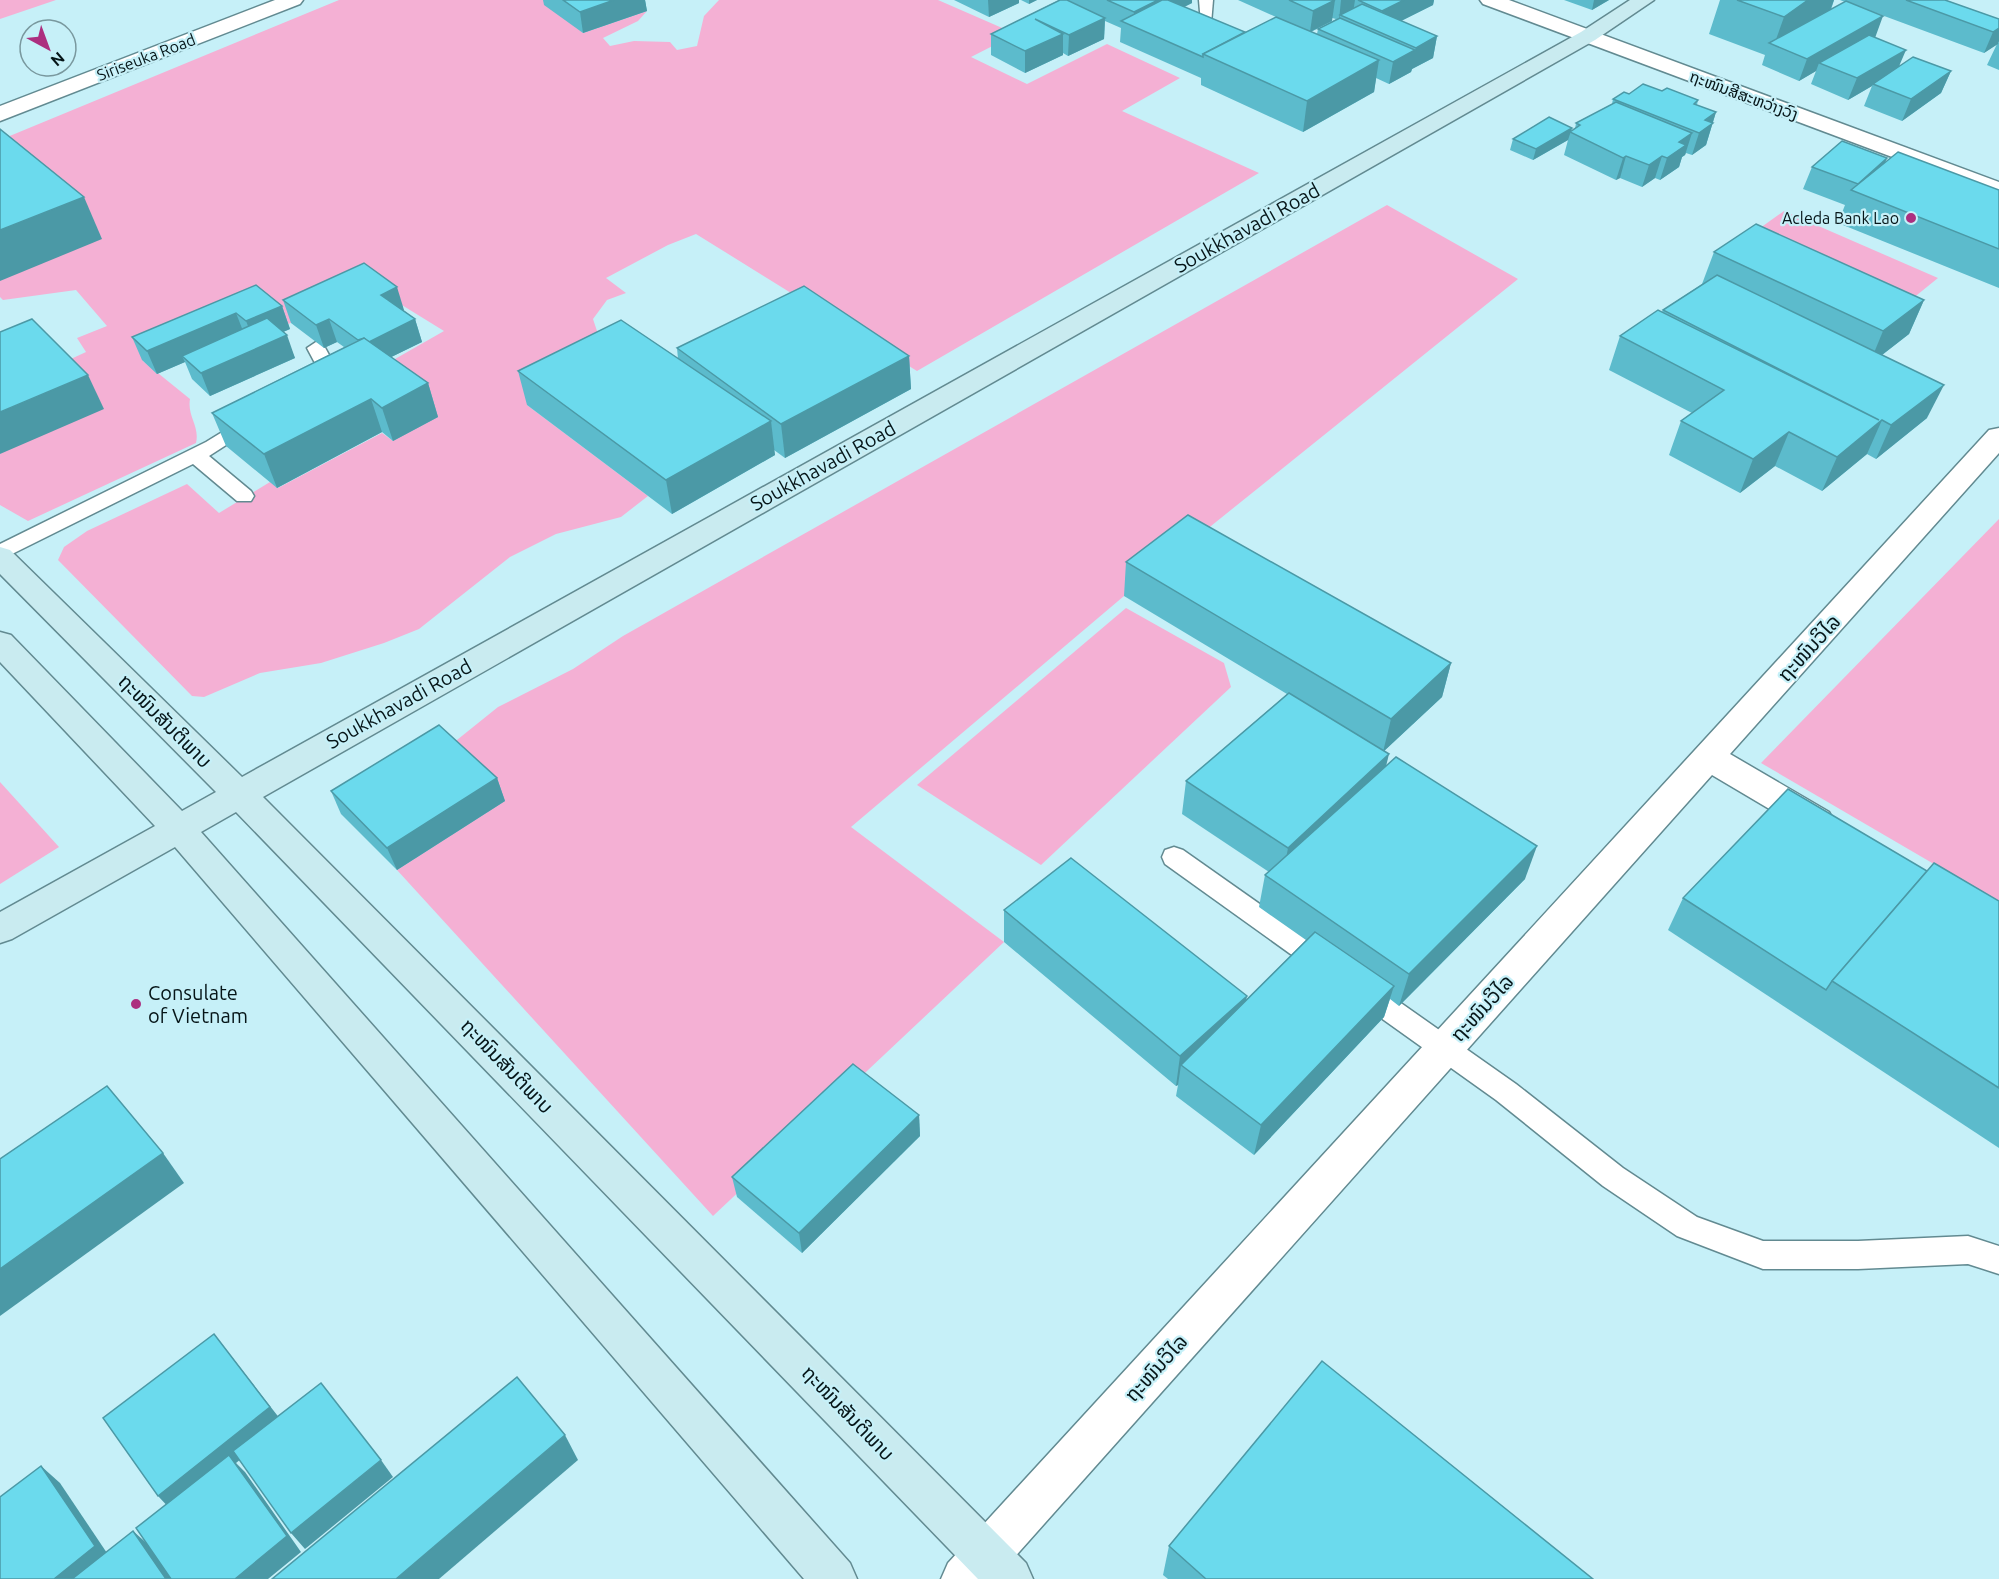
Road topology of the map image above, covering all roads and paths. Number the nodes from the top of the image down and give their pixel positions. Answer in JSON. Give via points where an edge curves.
{"nodes":[{"id":1,"x":293,"y":0,"type":"edge"},
{"id":2,"x":1206,"y":0,"type":"edge"},
{"id":3,"x":1490,"y":0,"type":"edge"},
{"id":4,"x":1644,"y":0,"type":"edge"},
{"id":5,"x":1206,"y":21,"type":"edge"},
{"id":6,"x":1588,"y":36,"type":"junction"},
{"id":7,"x":0,"y":114,"type":"edge"},
{"id":8,"x":1999,"y":190,"type":"edge"},
{"id":9,"x":316,"y":348,"type":"edge"},
{"id":10,"x":288,"y":395,"type":"edge"},
{"id":11,"x":269,"y":408,"type":"edge"},
{"id":12,"x":1999,"y":436,"type":"edge"},
{"id":13,"x":195,"y":455,"type":"junction"},
{"id":14,"x":244,"y":496,"type":"dead end"},
{"id":15,"x":0,"y":555,"type":"edge"},
{"id":16,"x":0,"y":643,"type":"edge"},
{"id":17,"x":1710,"y":758,"type":"junction"},
{"id":18,"x":239,"y":794,"type":"junction"},
{"id":19,"x":177,"y":828,"type":"junction"},
{"id":20,"x":1844,"y":837,"type":"edge"},
{"id":21,"x":1174,"y":857,"type":"dead end"},
{"id":22,"x":0,"y":928,"type":"edge"},
{"id":23,"x":1445,"y":1049,"type":"junction"},
{"id":24,"x":1999,"y":1260,"type":"edge"},
{"id":25,"x":987,"y":1571,"type":"edge"},
{"id":26,"x":834,"y":1579,"type":"edge"}],
"edges":[{"from":1,"to":7,"type":"street","name":"Siriseuka Road"},
{"from":2,"to":5,"type":"lane"},
{"from":3,"to":6,"type":"street","name":"ຖະໜົນສີສະຫວ່າງວົງ"},
{"from":4,"to":6,"type":"street","name":"Soukkhavadi Road"},
{"from":6,"to":8,"type":"street","name":"ຖະໜົນສີສະຫວ່າງວົງ"},
{"from":6,"to":18,"type":"street","name":"Soukkhavadi Road"},
{"from":9,"to":10,"type":"lane","via":[[325,364],[307,383]]},
{"from":11,"to":13,"type":"lane"},
{"from":12,"to":17,"type":"street","name":"ຖະໜົນວິໄລ"},
{"from":13,"to":14,"type":"lane"},
{"from":13,"to":15,"type":"lane"},
{"from":15,"to":18,"type":"street","name":"ຖະໜົນສັນຕິພາບ"},
{"from":16,"to":19,"type":"street"},
{"from":17,"to":20,"type":"street"},
{"from":17,"to":23,"type":"street","name":"ຖະໜົນວິໄລ"},
{"from":18,"to":19,"type":"street","name":"Soukkhavadi Road"},
{"from":18,"to":25,"type":"street","name":"ຖະໜົນສັນຕິພາບ"},
{"from":19,"to":22,"type":"street","name":"Soukkhavadi Road"},
{"from":19,"to":26,"type":"street"},
{"from":21,"to":23,"type":"lane"},
{"from":23,"to":24,"type":"lane","via":[[1613,1177],[1687,1227],[1763,1255],[1968,1250]]},
{"from":23,"to":25,"type":"street","name":"ຖະໜົນວິໄລ"}]}
